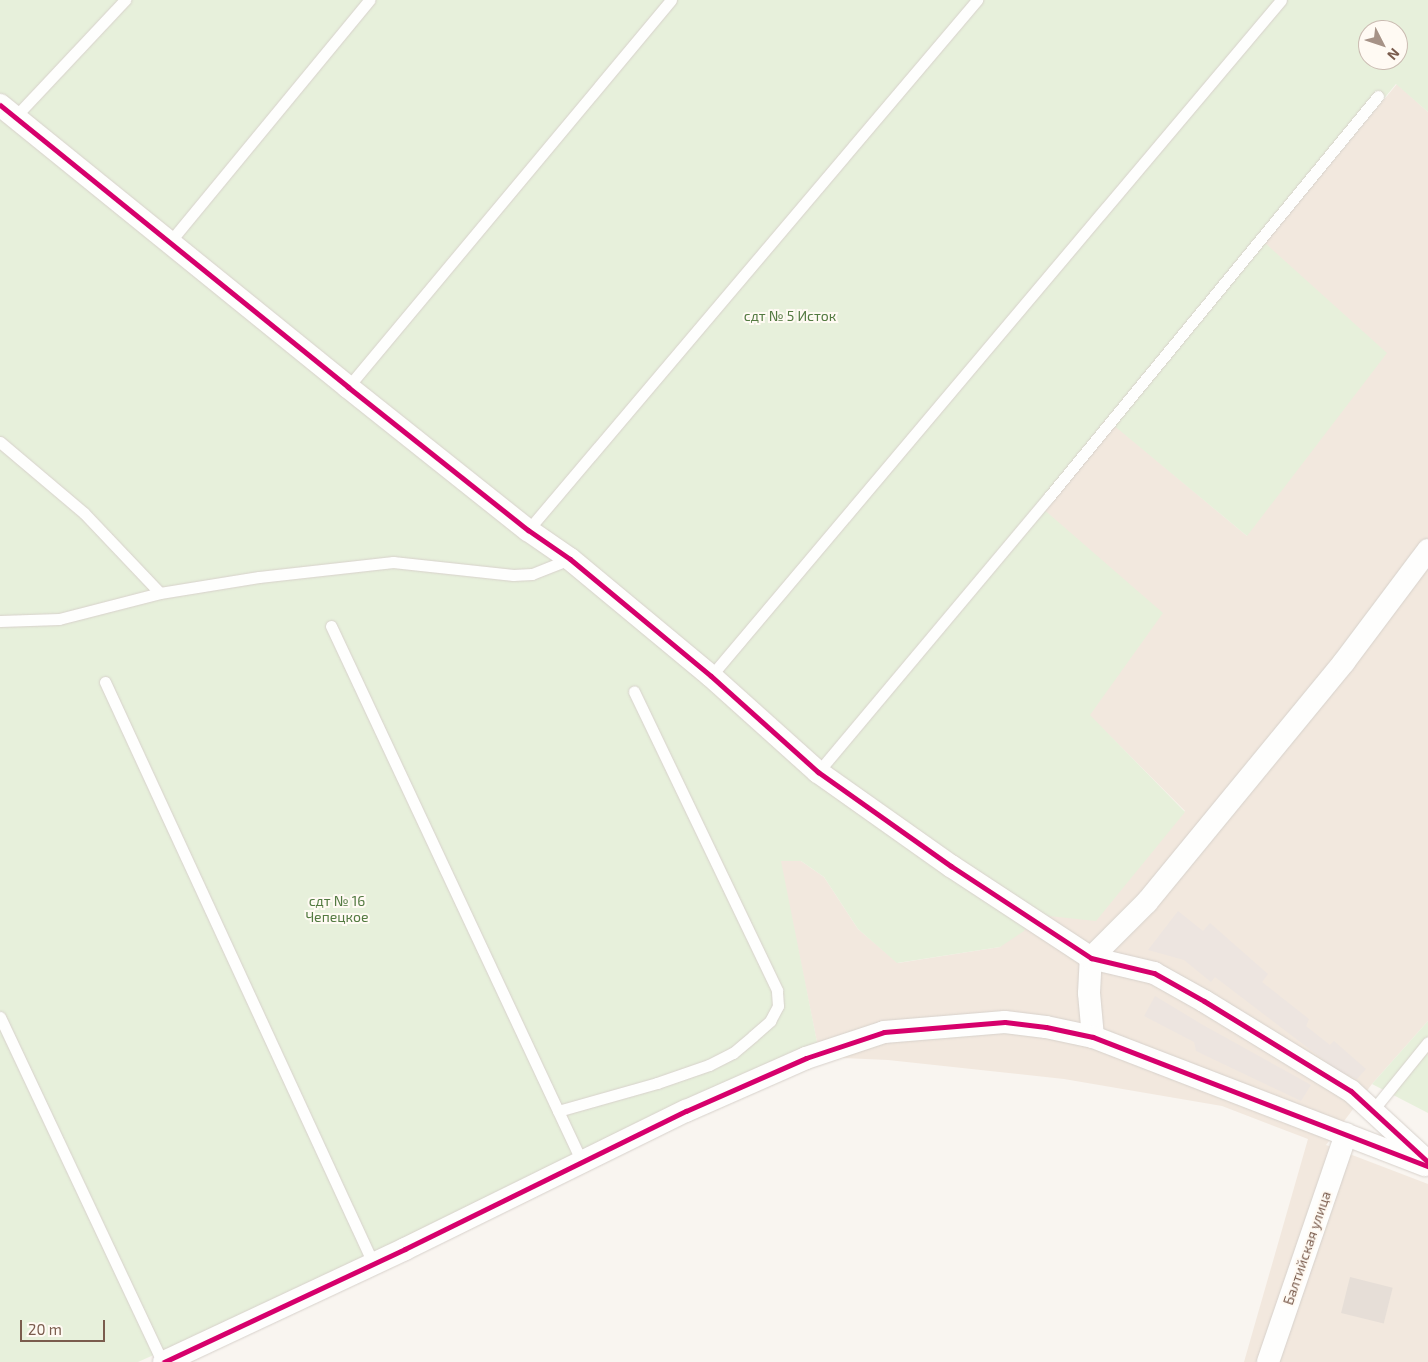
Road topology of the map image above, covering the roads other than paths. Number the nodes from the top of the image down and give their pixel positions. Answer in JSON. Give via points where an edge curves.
{"nodes":[{"id":1,"x":124,"y":0,"type":"edge"},
{"id":2,"x":369,"y":0,"type":"edge"},
{"id":3,"x":671,"y":0,"type":"edge"},
{"id":4,"x":977,"y":0,"type":"edge"},
{"id":5,"x":1281,"y":0,"type":"edge"},
{"id":6,"x":1378,"y":96,"type":"dead end"},
{"id":7,"x":8,"y":111,"type":"edge"},
{"id":8,"x":169,"y":243,"type":"junction"},
{"id":9,"x":348,"y":387,"type":"junction"},
{"id":10,"x":0,"y":442,"type":"edge"},
{"id":11,"x":528,"y":530,"type":"junction"},
{"id":12,"x":1428,"y":550,"type":"edge"},
{"id":13,"x":570,"y":559,"type":"junction"},
{"id":14,"x":160,"y":593,"type":"junction"},
{"id":15,"x":0,"y":621,"type":"edge"},
{"id":16,"x":331,"y":626,"type":"dead end"},
{"id":17,"x":712,"y":676,"type":"junction"},
{"id":18,"x":105,"y":682,"type":"dead end"},
{"id":19,"x":634,"y":690,"type":"dead end"},
{"id":20,"x":818,"y":772,"type":"junction"},
{"id":21,"x":1091,"y":958,"type":"junction"},
{"id":22,"x":0,"y":1017,"type":"edge"},
{"id":23,"x":1092,"y":1038,"type":"junction"},
{"id":24,"x":1428,"y":1042,"type":"edge"},
{"id":25,"x":558,"y":1110,"type":"junction"},
{"id":26,"x":1373,"y":1110,"type":"junction"},
{"id":27,"x":1346,"y":1134,"type":"junction"},
{"id":28,"x":582,"y":1162,"type":"junction"},
{"id":29,"x":1428,"y":1162,"type":"edge"},
{"id":30,"x":1428,"y":1166,"type":"edge"},
{"id":31,"x":373,"y":1263,"type":"junction"},
{"id":32,"x":163,"y":1362,"type":"edge"},
{"id":33,"x":1268,"y":1362,"type":"edge"}],
"edges":[{"from":1,"to":7,"type":"lane"},
{"from":2,"to":8,"type":"lane"},
{"from":3,"to":9,"type":"lane"},
{"from":4,"to":11,"type":"lane"},
{"from":5,"to":17,"type":"lane"},
{"from":6,"to":20,"type":"lane"},
{"from":7,"to":8,"type":"street"},
{"from":8,"to":9,"type":"street"},
{"from":9,"to":11,"type":"street"},
{"from":10,"to":14,"type":"lane","via":[[84,513]]},
{"from":11,"to":13,"type":"street"},
{"from":12,"to":21,"type":"street","via":[[1344,662],[1147,902]]},
{"from":13,"to":14,"type":"lane","via":[[532,574],[513,575],[393,562],[259,577]]},
{"from":13,"to":17,"type":"street"},
{"from":14,"to":15,"type":"lane","via":[[59,619]]},
{"from":16,"to":25,"type":"lane"},
{"from":17,"to":20,"type":"street"},
{"from":18,"to":31,"type":"lane"},
{"from":19,"to":25,"type":"lane","via":[[777,990],[778,1006],[770,1021],[753,1036],[732,1053],[709,1065]]},
{"from":20,"to":21,"type":"street","via":[[951,866]]},
{"from":21,"to":23,"type":"street"},
{"from":21,"to":26,"type":"street","via":[[1154,973],[1351,1091]]},
{"from":22,"to":32,"type":"lane"},
{"from":23,"to":27,"type":"street"},
{"from":23,"to":28,"type":"street","via":[[1005,1022],[884,1032],[806,1058]]},
{"from":24,"to":26,"type":"lane"},
{"from":25,"to":28,"type":"lane"},
{"from":26,"to":29,"type":"street"},
{"from":27,"to":30,"type":"street"},
{"from":27,"to":33,"type":"street","name":"Балтийская улица"},
{"from":28,"to":31,"type":"street"},
{"from":31,"to":32,"type":"street"}]}
